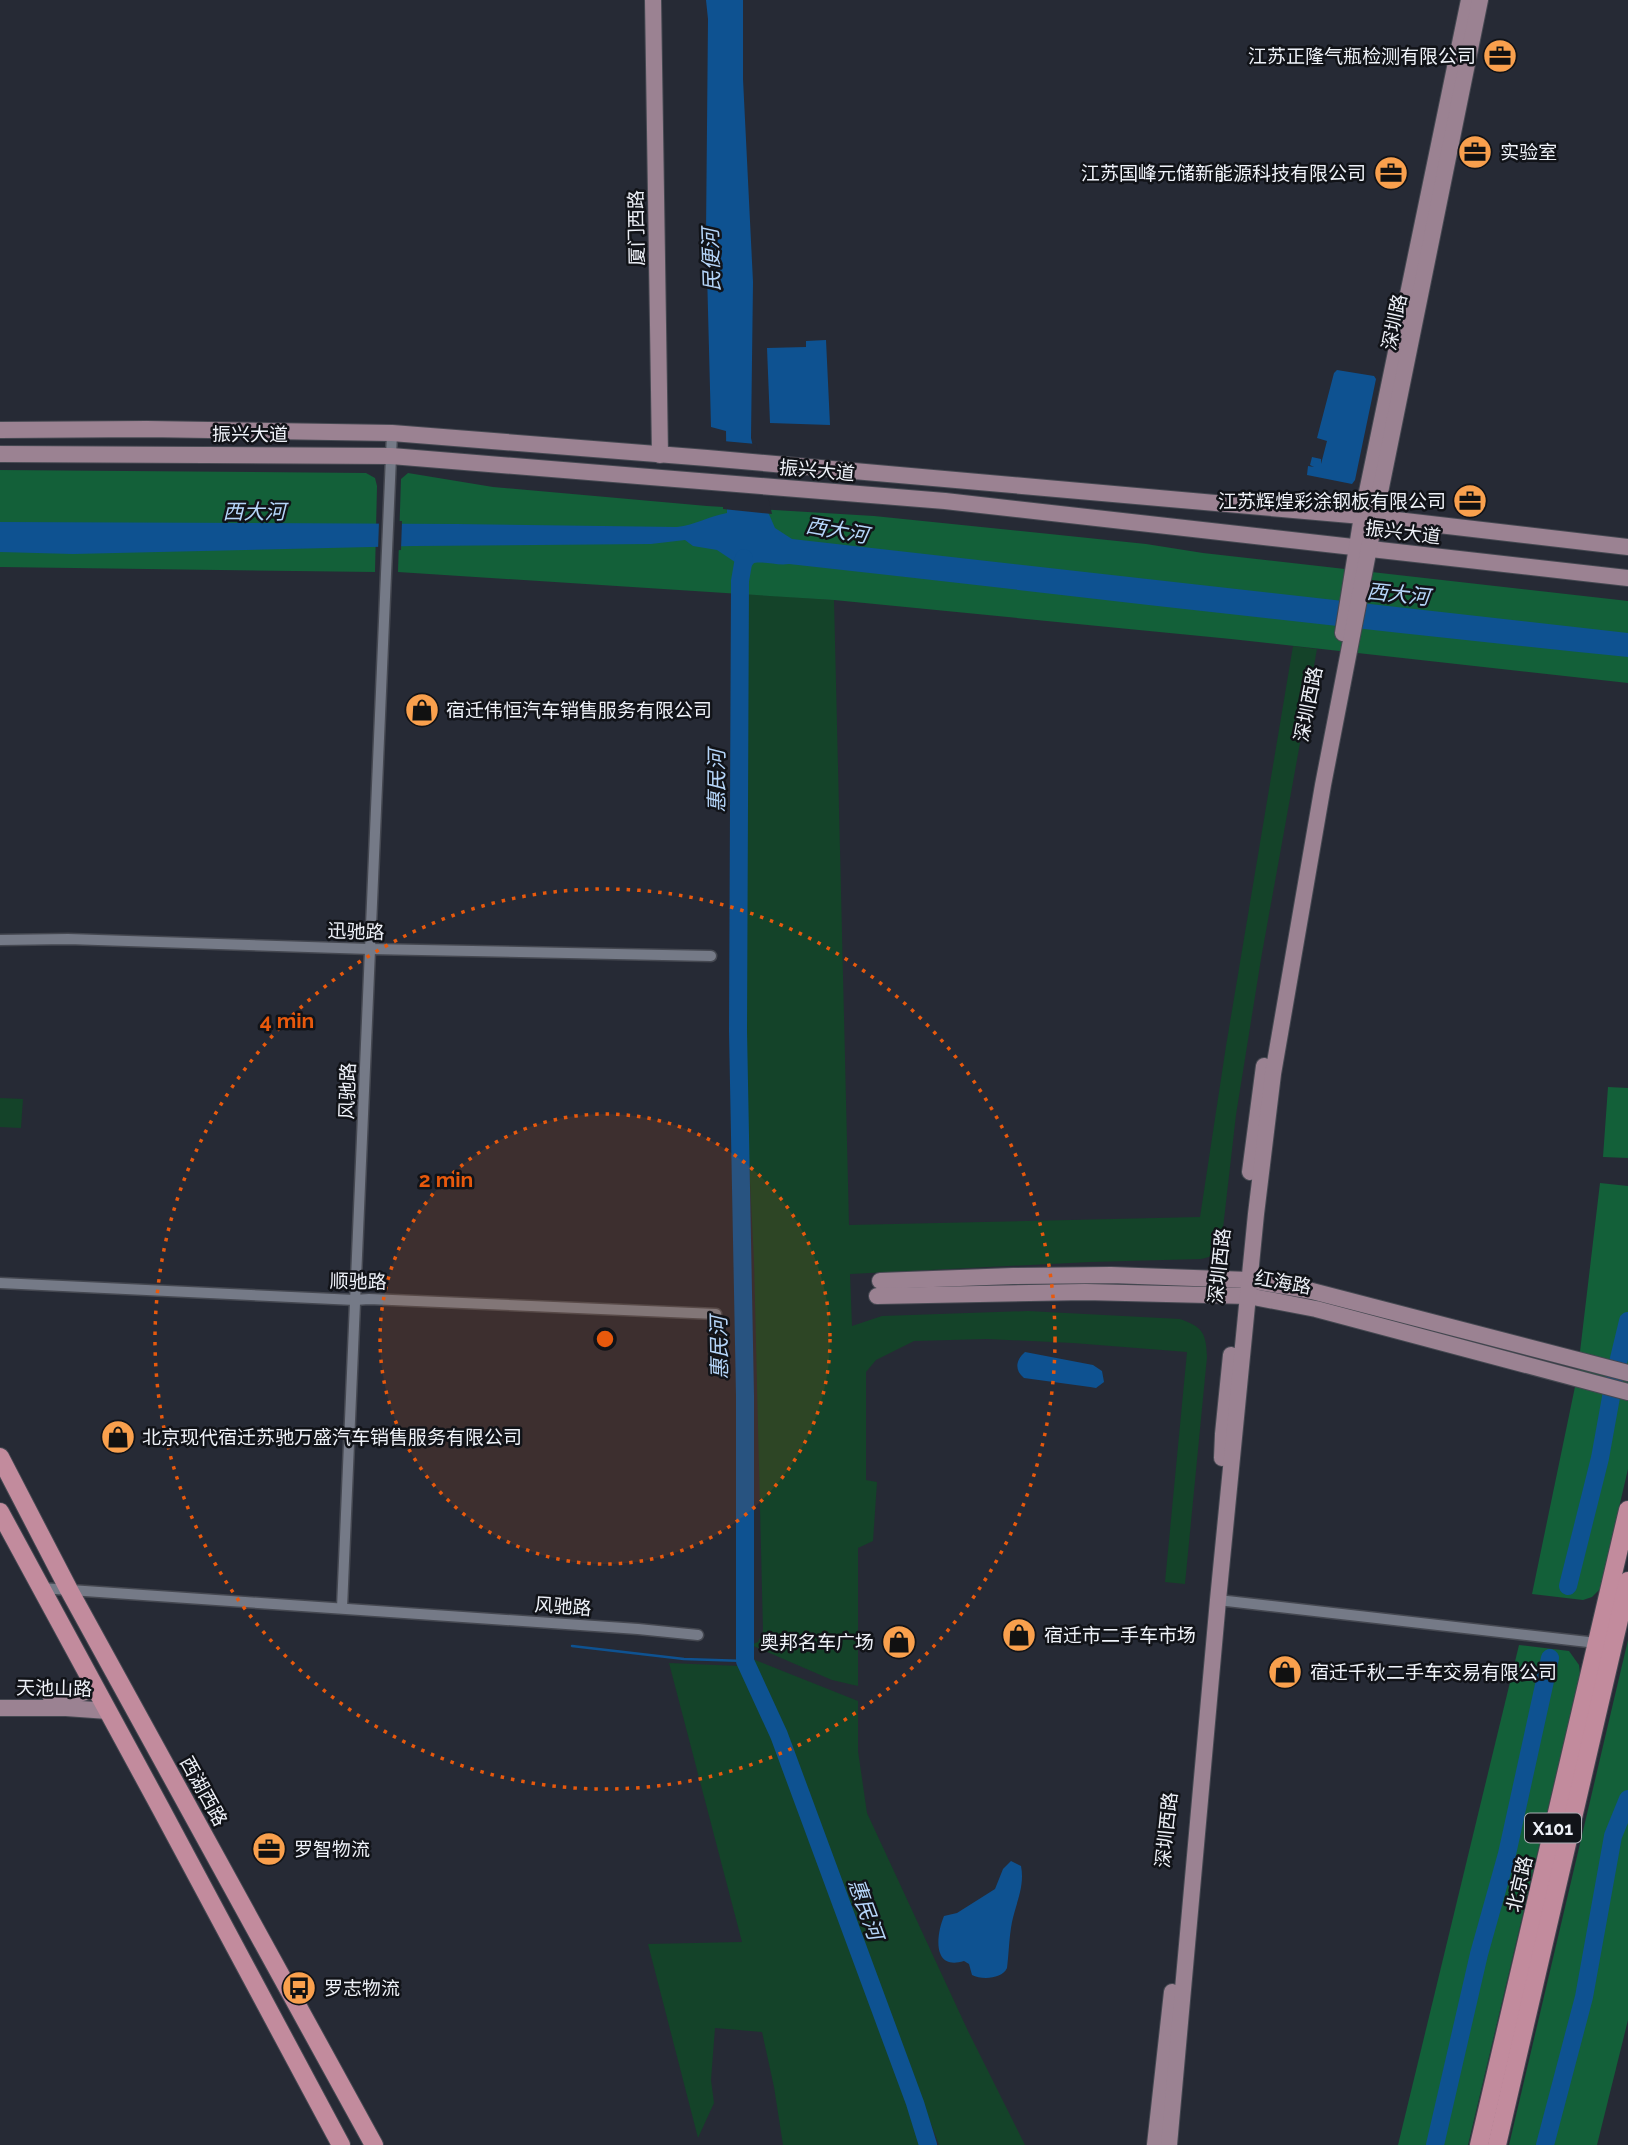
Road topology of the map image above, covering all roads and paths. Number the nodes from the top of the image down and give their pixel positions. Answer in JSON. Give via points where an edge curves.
{"nodes":[{"id":1,"x":653,"y":0,"type":"edge"},
{"id":2,"x":1469,"y":0,"type":"edge"},
{"id":3,"x":1480,"y":0,"type":"edge"},
{"id":4,"x":0,"y":430,"type":"edge"},
{"id":5,"x":392,"y":433,"type":"junction"},
{"id":6,"x":0,"y":454,"type":"edge"},
{"id":7,"x":660,"y":455,"type":"junction"},
{"id":8,"x":391,"y":456,"type":"junction"},
{"id":9,"x":1369,"y":517,"type":"junction"},
{"id":10,"x":1628,"y":547,"type":"edge"},
{"id":11,"x":1363,"y":548,"type":"junction"},
{"id":12,"x":1628,"y":578,"type":"edge"},
{"id":13,"x":1345,"y":649,"type":"joint"},
{"id":14,"x":0,"y":940,"type":"edge"},
{"id":15,"x":370,"y":950,"type":"junction"},
{"id":16,"x":710,"y":956,"type":"dead end"},
{"id":17,"x":0,"y":1283,"type":"edge"},
{"id":18,"x":878,"y":1288,"type":"dead end"},
{"id":19,"x":1243,"y":1288,"type":"junction"},
{"id":20,"x":355,"y":1300,"type":"junction"},
{"id":21,"x":716,"y":1314,"type":"dead end"},
{"id":22,"x":1628,"y":1373,"type":"edge"},
{"id":23,"x":1628,"y":1392,"type":"edge"},
{"id":24,"x":0,"y":1457,"type":"edge"},
{"id":25,"x":1628,"y":1510,"type":"edge"},
{"id":26,"x":0,"y":1512,"type":"edge"},
{"id":27,"x":1628,"y":1581,"type":"edge"},
{"id":28,"x":41,"y":1588,"type":"junction"},
{"id":29,"x":69,"y":1590,"type":"junction"},
{"id":30,"x":1218,"y":1600,"type":"junction"},
{"id":31,"x":342,"y":1608,"type":"junction"},
{"id":32,"x":698,"y":1635,"type":"dead end"},
{"id":33,"x":1597,"y":1643,"type":"junction"},
{"id":34,"x":96,"y":1689,"type":"junction"},
{"id":35,"x":0,"y":1699,"type":"edge"},
{"id":36,"x":0,"y":1708,"type":"edge"},
{"id":37,"x":108,"y":1711,"type":"junction"},
{"id":38,"x":341,"y":2145,"type":"edge"},
{"id":39,"x":374,"y":2145,"type":"edge"},
{"id":40,"x":1156,"y":2145,"type":"edge"},
{"id":41,"x":1169,"y":2145,"type":"edge"},
{"id":42,"x":1479,"y":2145,"type":"edge"},
{"id":43,"x":1497,"y":2145,"type":"edge"}],
"edges":[{"from":1,"to":7,"type":"street","name":"厦门西路"},
{"from":2,"to":9,"type":"street","name":"深圳路"},
{"from":3,"to":9,"type":"street","name":"深圳路"},
{"from":4,"to":5,"type":"street","name":"振兴大道"},
{"from":5,"to":7,"type":"street","name":"振兴大道"},
{"from":5,"to":8,"type":"street","name":"风驰路"},
{"from":6,"to":8,"type":"street","name":"振兴大道"},
{"from":7,"to":9,"type":"street","name":"振兴大道"},
{"from":8,"to":11,"type":"street","name":"振兴大道","via":[[946,502]]},
{"from":8,"to":15,"type":"street","name":"风驰路"},
{"from":9,"to":10,"type":"street","name":"振兴大道"},
{"from":9,"to":11,"type":"street","name":"深圳路"},
{"from":11,"to":12,"type":"street","name":"振兴大道"},
{"from":11,"to":13,"type":"street","name":"深圳路"},
{"from":13,"to":19,"type":"street","name":"深圳西路","via":[[1275,1061]]},
{"from":14,"to":15,"type":"street","name":"迅驰路"},
{"from":15,"to":16,"type":"street","name":"迅驰路"},
{"from":15,"to":20,"type":"street","name":"风驰路"},
{"from":17,"to":20,"type":"street","name":"顺驰路"},
{"from":18,"to":19,"type":"street","name":"红海路","via":[[1013,1276],[1099,1275]]},
{"from":19,"to":22,"type":"street","name":"红海路","via":[[1312,1291]]},
{"from":19,"to":23,"type":"street","name":"红海路"},
{"from":19,"to":30,"type":"street","name":"深圳西路"},
{"from":19,"to":40,"type":"street","name":"深圳西路","via":[[1223,1434],[1222,1482]]},
{"from":20,"to":21,"type":"street","name":"顺驰路"},
{"from":20,"to":31,"type":"street","name":"风驰路"},
{"from":24,"to":29,"type":"main road","name":"西湖西路"},
{"from":25,"to":33,"type":"main road","name":"北京路","number":"X101"},
{"from":26,"to":28,"type":"main road"},
{"from":27,"to":43,"type":"main road","name":"北京路","number":"X101"},
{"from":28,"to":29,"type":"street","name":"风驰路"},
{"from":28,"to":34,"type":"main road"},
{"from":29,"to":31,"type":"street","name":"风驰路"},
{"from":29,"to":39,"type":"main road","name":"西湖西路"},
{"from":30,"to":33,"type":"street"},
{"from":30,"to":41,"type":"street","name":"深圳西路"},
{"from":31,"to":32,"type":"street","name":"风驰路"},
{"from":33,"to":42,"type":"main road","name":"北京路","number":"X101"},
{"from":34,"to":35,"type":"street","name":"天池山路","via":[[65,1698]]},
{"from":34,"to":37,"type":"main road"},
{"from":36,"to":37,"type":"street","name":"天池山路"},
{"from":37,"to":38,"type":"main road"}]}
